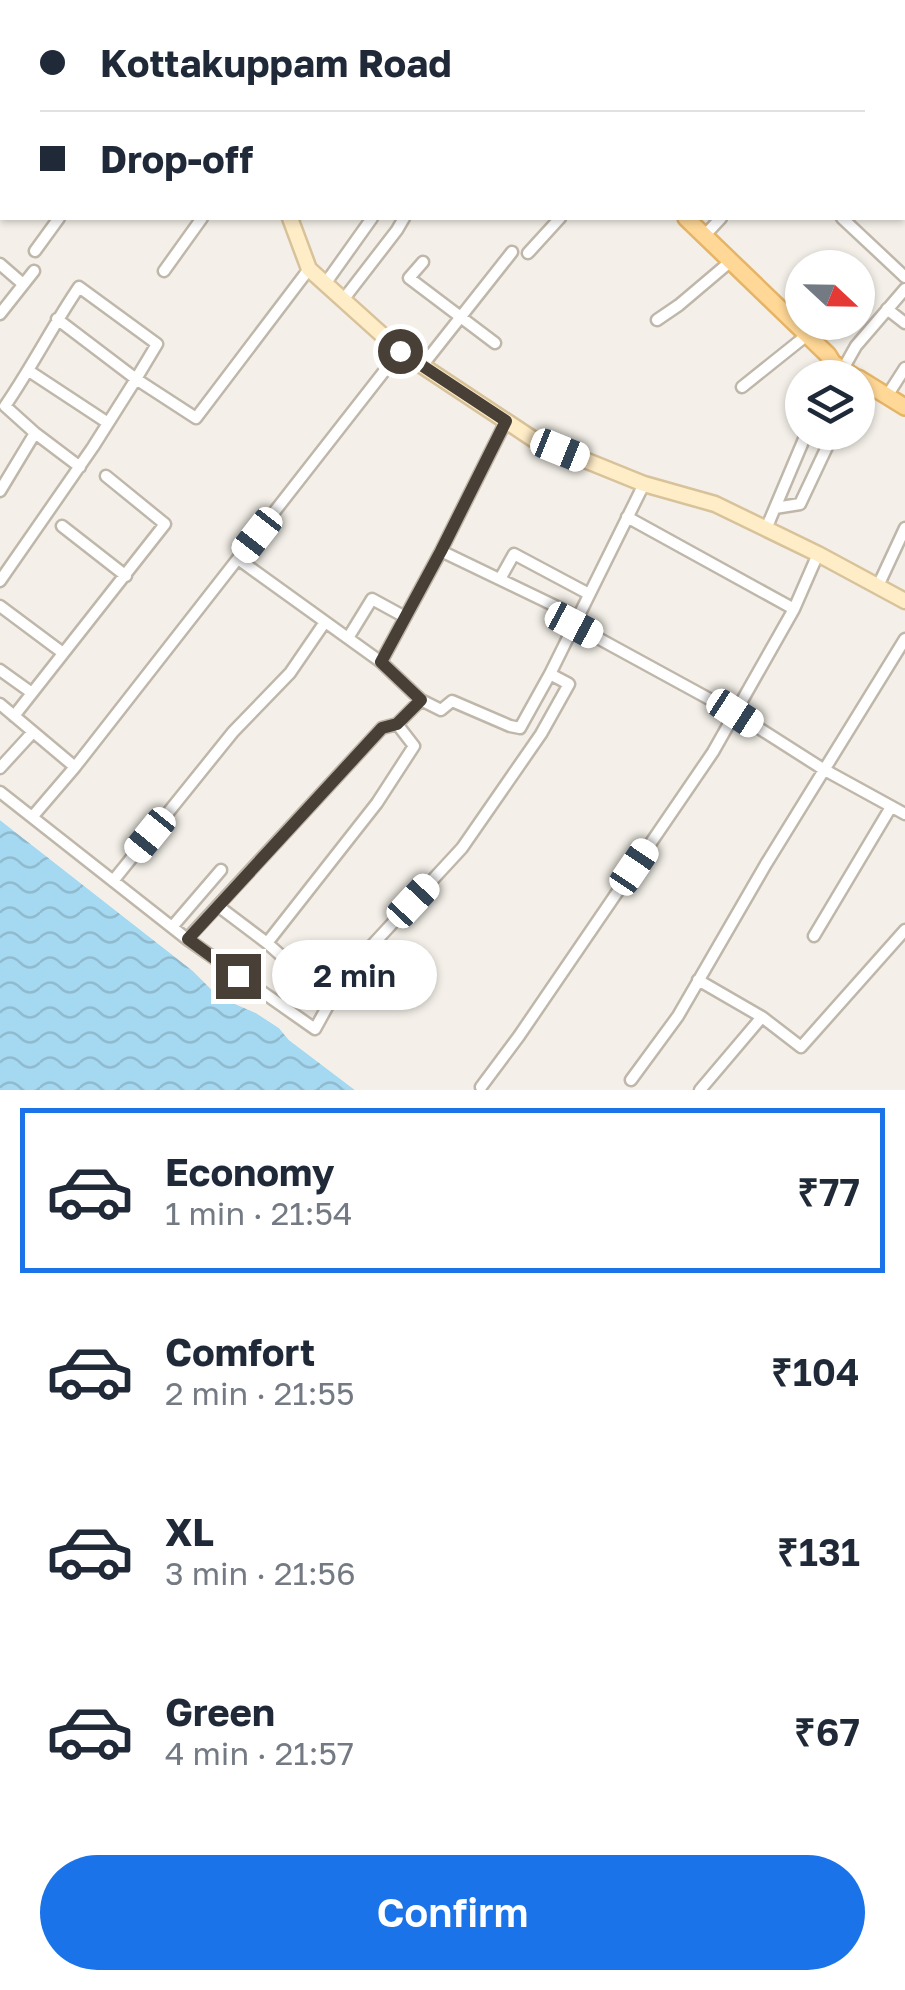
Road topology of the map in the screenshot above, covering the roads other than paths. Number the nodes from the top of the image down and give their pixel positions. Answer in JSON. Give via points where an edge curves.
{"nodes":[{"id":1,"x":58,"y":220,"type":"edge"},
{"id":2,"x":201,"y":220,"type":"edge"},
{"id":3,"x":291,"y":220,"type":"edge"},
{"id":4,"x":371,"y":220,"type":"edge"},
{"id":5,"x":401,"y":220,"type":"edge"},
{"id":6,"x":558,"y":220,"type":"edge"},
{"id":7,"x":688,"y":220,"type":"edge"},
{"id":8,"x":719,"y":220,"type":"edge"},
{"id":9,"x":844,"y":220,"type":"edge"},
{"id":10,"x":706,"y":236,"type":"junction"},
{"id":11,"x":35,"y":251,"type":"dead end"},
{"id":12,"x":512,"y":252,"type":"dead end"},
{"id":13,"x":528,"y":254,"type":"dead end"},
{"id":14,"x":731,"y":261,"type":"junction"},
{"id":15,"x":423,"y":262,"type":"dead end"},
{"id":16,"x":0,"y":264,"type":"edge"},
{"id":17,"x":309,"y":269,"type":"junction"},
{"id":18,"x":34,"y":271,"type":"dead end"},
{"id":19,"x":164,"y":271,"type":"dead end"},
{"id":20,"x":905,"y":277,"type":"edge"},
{"id":21,"x":23,"y":284,"type":"junction"},
{"id":22,"x":325,"y":284,"type":"junction"},
{"id":23,"x":905,"y":289,"type":"edge"},
{"id":24,"x":343,"y":300,"type":"junction"},
{"id":25,"x":887,"y":310,"type":"junction"},
{"id":26,"x":0,"y":314,"type":"edge"},
{"id":27,"x":785,"y":314,"type":"edge"},
{"id":28,"x":461,"y":316,"type":"junction"},
{"id":29,"x":57,"y":319,"type":"junction"},
{"id":30,"x":656,"y":320,"type":"dead end"},
{"id":31,"x":905,"y":324,"type":"edge"},
{"id":32,"x":801,"y":340,"type":"edge"},
{"id":33,"x":812,"y":340,"type":"edge"},
{"id":34,"x":495,"y":343,"type":"dead end"},
{"id":35,"x":400,"y":351,"type":"junction"},
{"id":36,"x":833,"y":360,"type":"edge"},
{"id":37,"x":852,"y":360,"type":"edge"},
{"id":38,"x":422,"y":366,"type":"junction"},
{"id":39,"x":905,"y":368,"type":"edge"},
{"id":40,"x":29,"y":371,"type":"junction"},
{"id":41,"x":136,"y":379,"type":"junction"},
{"id":42,"x":742,"y":387,"type":"dead end"},
{"id":43,"x":875,"y":390,"type":"edge"},
{"id":44,"x":887,"y":396,"type":"junction"},
{"id":45,"x":2,"y":407,"type":"edge"},
{"id":46,"x":905,"y":407,"type":"edge"},
{"id":47,"x":506,"y":421,"type":"junction"},
{"id":48,"x":108,"y":423,"type":"junction"},
{"id":49,"x":35,"y":433,"type":"junction"},
{"id":50,"x":799,"y":450,"type":"edge"},
{"id":51,"x":826,"y":450,"type":"edge"},
{"id":52,"x":80,"y":466,"type":"junction"},
{"id":53,"x":106,"y":476,"type":"dead end"},
{"id":54,"x":644,"y":484,"type":"junction"},
{"id":55,"x":0,"y":492,"type":"edge"},
{"id":56,"x":775,"y":508,"type":"junction"},
{"id":57,"x":628,"y":517,"type":"junction"},
{"id":58,"x":62,"y":526,"type":"dead end"},
{"id":59,"x":905,"y":528,"type":"edge"},
{"id":60,"x":766,"y":529,"type":"junction"},
{"id":61,"x":441,"y":551,"type":"junction"},
{"id":62,"x":818,"y":554,"type":"junction"},
{"id":63,"x":238,"y":559,"type":"junction"},
{"id":64,"x":126,"y":576,"type":"junction"},
{"id":65,"x":500,"y":579,"type":"junction"},
{"id":66,"x":0,"y":581,"type":"edge"},
{"id":67,"x":878,"y":586,"type":"junction"},
{"id":68,"x":590,"y":594,"type":"junction"},
{"id":69,"x":905,"y":601,"type":"edge"},
{"id":70,"x":0,"y":606,"type":"edge"},
{"id":71,"x":794,"y":609,"type":"junction"},
{"id":72,"x":405,"y":617,"type":"junction"},
{"id":73,"x":576,"y":621,"type":"junction"},
{"id":74,"x":325,"y":622,"type":"junction"},
{"id":75,"x":348,"y":638,"type":"junction"},
{"id":76,"x":905,"y":639,"type":"edge"},
{"id":77,"x":63,"y":653,"type":"junction"},
{"id":78,"x":381,"y":662,"type":"junction"},
{"id":79,"x":0,"y":670,"type":"edge"},
{"id":80,"x":550,"y":674,"type":"junction"},
{"id":81,"x":32,"y":693,"type":"junction"},
{"id":82,"x":421,"y":700,"type":"junction"},
{"id":83,"x":0,"y":704,"type":"edge"},
{"id":84,"x":735,"y":713,"type":"junction"},
{"id":85,"x":14,"y":716,"type":"junction"},
{"id":86,"x":397,"y":724,"type":"junction"},
{"id":87,"x":33,"y":732,"type":"junction"},
{"id":88,"x":75,"y":767,"type":"junction"},
{"id":89,"x":0,"y":768,"type":"edge"},
{"id":90,"x":823,"y":770,"type":"junction"},
{"id":91,"x":0,"y":792,"type":"edge"},
{"id":92,"x":892,"y":807,"type":"junction"},
{"id":93,"x":905,"y":814,"type":"edge"},
{"id":94,"x":33,"y":816,"type":"junction"},
{"id":95,"x":221,"y":870,"type":"dead end"},
{"id":96,"x":113,"y":881,"type":"junction"},
{"id":97,"x":218,"y":906,"type":"junction"},
{"id":98,"x":172,"y":927,"type":"junction"},
{"id":99,"x":905,"y":930,"type":"edge"},
{"id":100,"x":814,"y":936,"type":"dead end"},
{"id":101,"x":188,"y":939,"type":"junction"},
{"id":102,"x":267,"y":943,"type":"junction"},
{"id":103,"x":698,"y":980,"type":"junction"},
{"id":104,"x":331,"y":1000,"type":"junction"},
{"id":105,"x":762,"y":1017,"type":"junction"},
{"id":106,"x":631,"y":1080,"type":"dead end"},
{"id":107,"x":481,"y":1087,"type":"dead end"},
{"id":108,"x":700,"y":1090,"type":"edge"}],
"edges":[{"from":1,"to":11,"type":"street"},
{"from":2,"to":19,"type":"street"},
{"from":3,"to":17,"type":"street"},
{"from":4,"to":22,"type":"street"},
{"from":5,"to":24,"type":"street"},
{"from":6,"to":13,"type":"street"},
{"from":7,"to":10,"type":"main road"},
{"from":8,"to":10,"type":"street"},
{"from":9,"to":20,"type":"street"},
{"from":10,"to":14,"type":"main road"},
{"from":12,"to":28,"type":"street"},
{"from":14,"to":27,"type":"main road"},
{"from":14,"to":30,"type":"street"},
{"from":15,"to":28,"type":"street","via":[[409,278]]},
{"from":16,"to":21,"type":"street"},
{"from":17,"to":22,"type":"street"},
{"from":17,"to":41,"type":"street","via":[[196,418]]},
{"from":18,"to":21,"type":"street"},
{"from":21,"to":26,"type":"street"},
{"from":22,"to":24,"type":"street"},
{"from":23,"to":25,"type":"street"},
{"from":24,"to":35,"type":"street"},
{"from":25,"to":31,"type":"street"},
{"from":25,"to":37,"type":"street"},
{"from":28,"to":34,"type":"street"},
{"from":28,"to":38,"type":"street"},
{"from":29,"to":40,"type":"street"},
{"from":29,"to":41,"type":"street"},
{"from":29,"to":41,"type":"street","via":[[79,286],[157,344]]},
{"from":32,"to":42,"type":"street"},
{"from":33,"to":36,"type":"main road"},
{"from":35,"to":38,"type":"street"},
{"from":35,"to":63,"type":"street"},
{"from":38,"to":47,"type":"street"},
{"from":39,"to":44,"type":"street"},
{"from":40,"to":45,"type":"street"},
{"from":40,"to":48,"type":"street"},
{"from":41,"to":48,"type":"street"},
{"from":43,"to":44,"type":"main road"},
{"from":44,"to":46,"type":"main road"},
{"from":45,"to":49,"type":"street"},
{"from":47,"to":54,"type":"street"},
{"from":47,"to":61,"type":"street"},
{"from":48,"to":52,"type":"street"},
{"from":49,"to":52,"type":"street"},
{"from":49,"to":55,"type":"street"},
{"from":50,"to":56,"type":"street"},
{"from":51,"to":56,"type":"street","via":[[800,504]]},
{"from":52,"to":66,"type":"street"},
{"from":53,"to":64,"type":"street","via":[[165,524]]},
{"from":54,"to":57,"type":"street"},
{"from":54,"to":60,"type":"street","via":[[715,504]]},
{"from":56,"to":60,"type":"street"},
{"from":57,"to":68,"type":"street"},
{"from":57,"to":71,"type":"street"},
{"from":58,"to":64,"type":"street"},
{"from":59,"to":67,"type":"street"},
{"from":60,"to":62,"type":"street"},
{"from":61,"to":65,"type":"street"},
{"from":61,"to":72,"type":"street"},
{"from":62,"to":67,"type":"street"},
{"from":62,"to":71,"type":"street"},
{"from":63,"to":74,"type":"street"},
{"from":63,"to":88,"type":"street"},
{"from":64,"to":77,"type":"street"},
{"from":65,"to":68,"type":"street","via":[[514,554]]},
{"from":65,"to":73,"type":"street"},
{"from":67,"to":69,"type":"street"},
{"from":68,"to":73,"type":"street"},
{"from":70,"to":77,"type":"street"},
{"from":71,"to":84,"type":"street"},
{"from":72,"to":75,"type":"street","via":[[372,599]]},
{"from":72,"to":78,"type":"street"},
{"from":73,"to":80,"type":"street"},
{"from":73,"to":84,"type":"street"},
{"from":74,"to":75,"type":"street"},
{"from":74,"to":96,"type":"street","via":[[290,673],[232,732]]},
{"from":75,"to":78,"type":"street"},
{"from":76,"to":90,"type":"street"},
{"from":77,"to":81,"type":"street"},
{"from":78,"to":82,"type":"street"},
{"from":79,"to":81,"type":"street"},
{"from":80,"to":82,"type":"street","via":[[520,728],[452,701],[441,710]]},
{"from":80,"to":104,"type":"street","via":[[568,684],[541,734],[462,848],[364,954]]},
{"from":81,"to":85,"type":"street"},
{"from":82,"to":86,"type":"street"},
{"from":83,"to":85,"type":"street"},
{"from":84,"to":90,"type":"street"},
{"from":84,"to":107,"type":"street"},
{"from":85,"to":87,"type":"street"},
{"from":86,"to":97,"type":"street","via":[[382,728]]},
{"from":86,"to":102,"type":"street","via":[[414,746],[378,803]]},
{"from":87,"to":88,"type":"street"},
{"from":87,"to":89,"type":"street"},
{"from":88,"to":94,"type":"street"},
{"from":90,"to":92,"type":"street"},
{"from":90,"to":103,"type":"street"},
{"from":91,"to":94,"type":"street"},
{"from":92,"to":93,"type":"street"},
{"from":92,"to":100,"type":"street"},
{"from":94,"to":96,"type":"street"},
{"from":95,"to":98,"type":"street"},
{"from":96,"to":98,"type":"street"},
{"from":97,"to":101,"type":"street"},
{"from":97,"to":102,"type":"street"},
{"from":98,"to":101,"type":"street"},
{"from":99,"to":105,"type":"street","via":[[801,1046]]},
{"from":101,"to":104,"type":"street","via":[[315,1028]]},
{"from":102,"to":104,"type":"street"},
{"from":103,"to":105,"type":"street"},
{"from":103,"to":106,"type":"street"},
{"from":105,"to":108,"type":"street"}]}
